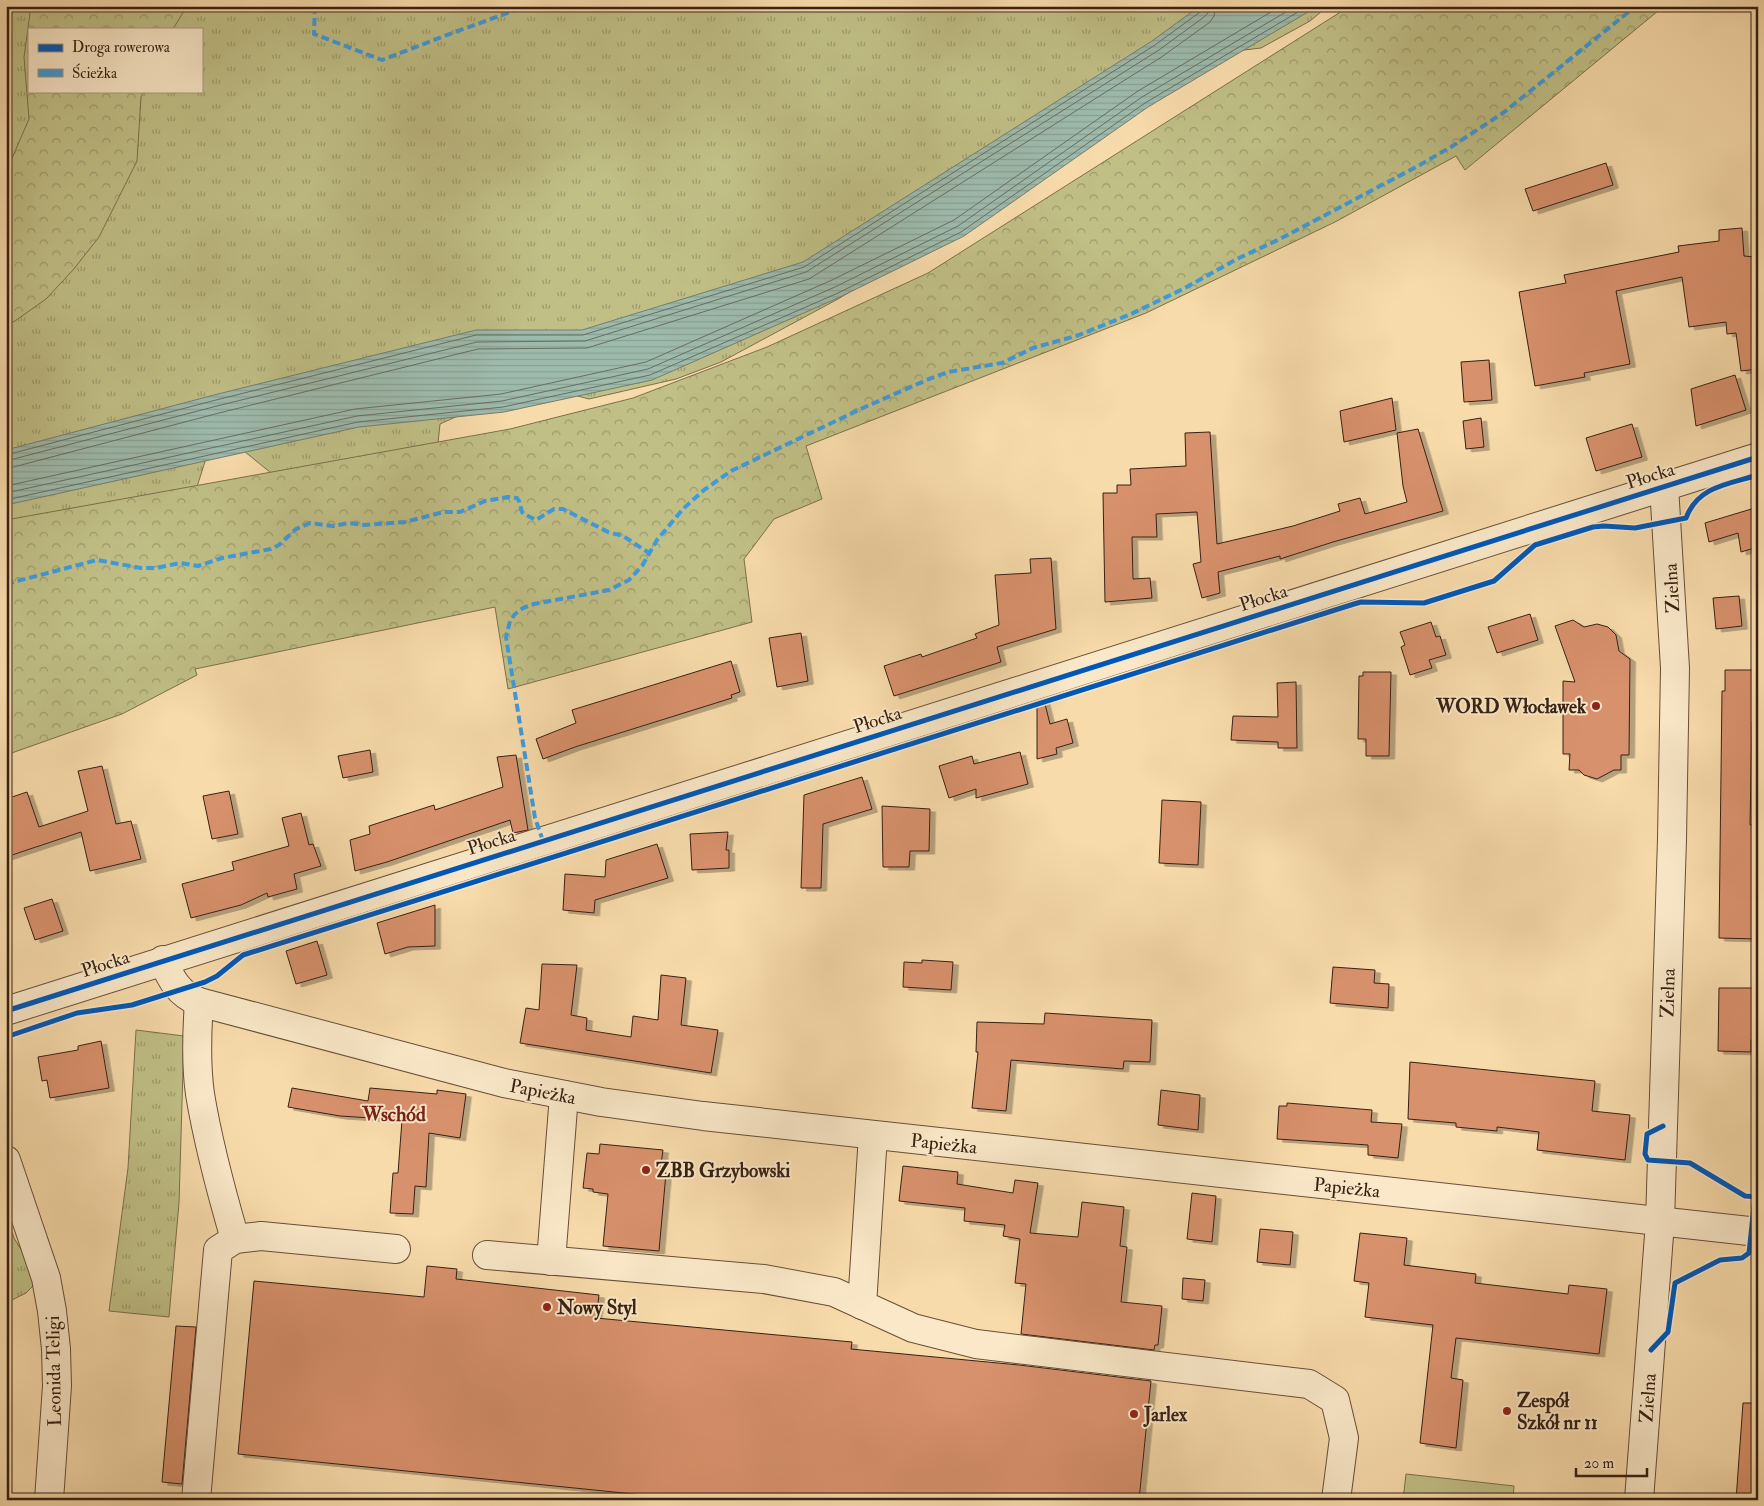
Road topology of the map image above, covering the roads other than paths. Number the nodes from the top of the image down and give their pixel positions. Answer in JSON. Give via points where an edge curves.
{"nodes":[{"id":1,"x":1758,"y":457,"type":"edge"},
{"id":2,"x":1664,"y":486,"type":"junction"},
{"id":3,"x":162,"y":960,"type":"junction"},
{"id":4,"x":200,"y":1002,"type":"junction"},
{"id":5,"x":6,"y":1011,"type":"edge"},
{"id":6,"x":564,"y":1095,"type":"junction"},
{"id":7,"x":873,"y":1135,"type":"junction"},
{"id":8,"x":6,"y":1160,"type":"edge"},
{"id":9,"x":1660,"y":1222,"type":"junction"},
{"id":10,"x":1758,"y":1232,"type":"edge"},
{"id":11,"x":235,"y":1239,"type":"junction"},
{"id":12,"x":396,"y":1249,"type":"dead end"},
{"id":13,"x":487,"y":1255,"type":"dead end"},
{"id":14,"x":551,"y":1261,"type":"junction"},
{"id":15,"x":862,"y":1305,"type":"junction"},
{"id":16,"x":48,"y":1500,"type":"edge"},
{"id":17,"x":196,"y":1500,"type":"edge"},
{"id":18,"x":1336,"y":1500,"type":"edge"},
{"id":19,"x":1639,"y":1500,"type":"edge"}],
"edges":[{"from":1,"to":2,"type":"street","name":"Płocka"},
{"from":2,"to":3,"type":"street","name":"Płocka"},
{"from":2,"to":9,"type":"street","name":"Zielna","via":[[1675,706]]},
{"from":3,"to":4,"type":"street","name":"Papieżka","via":[[173,984],[189,998]]},
{"from":3,"to":5,"type":"street","name":"Płocka"},
{"from":4,"to":6,"type":"street","name":"Papieżka","via":[[504,1083]]},
{"from":4,"to":11,"type":"street","via":[[197,1027],[200,1092],[216,1173]]},
{"from":6,"to":7,"type":"street","name":"Papieżka","via":[[704,1116]]},
{"from":6,"to":14,"type":"street"},
{"from":7,"to":9,"type":"street","name":"Papieżka"},
{"from":7,"to":15,"type":"street"},
{"from":8,"to":16,"type":"street","name":"Leonida Teligi","via":[[46,1278],[52,1311],[57,1386]]},
{"from":9,"to":10,"type":"street","name":"Papieżka"},
{"from":9,"to":19,"type":"street","name":"Zielna"},
{"from":11,"to":12,"type":"street","via":[[261,1236]]},
{"from":11,"to":17,"type":"street","via":[[218,1250]]},
{"from":13,"to":14,"type":"street"},
{"from":14,"to":15,"type":"street","via":[[764,1279],[834,1292]]},
{"from":15,"to":18,"type":"street","via":[[913,1328],[976,1344],[1309,1384],[1335,1400],[1344,1438]]}]}
